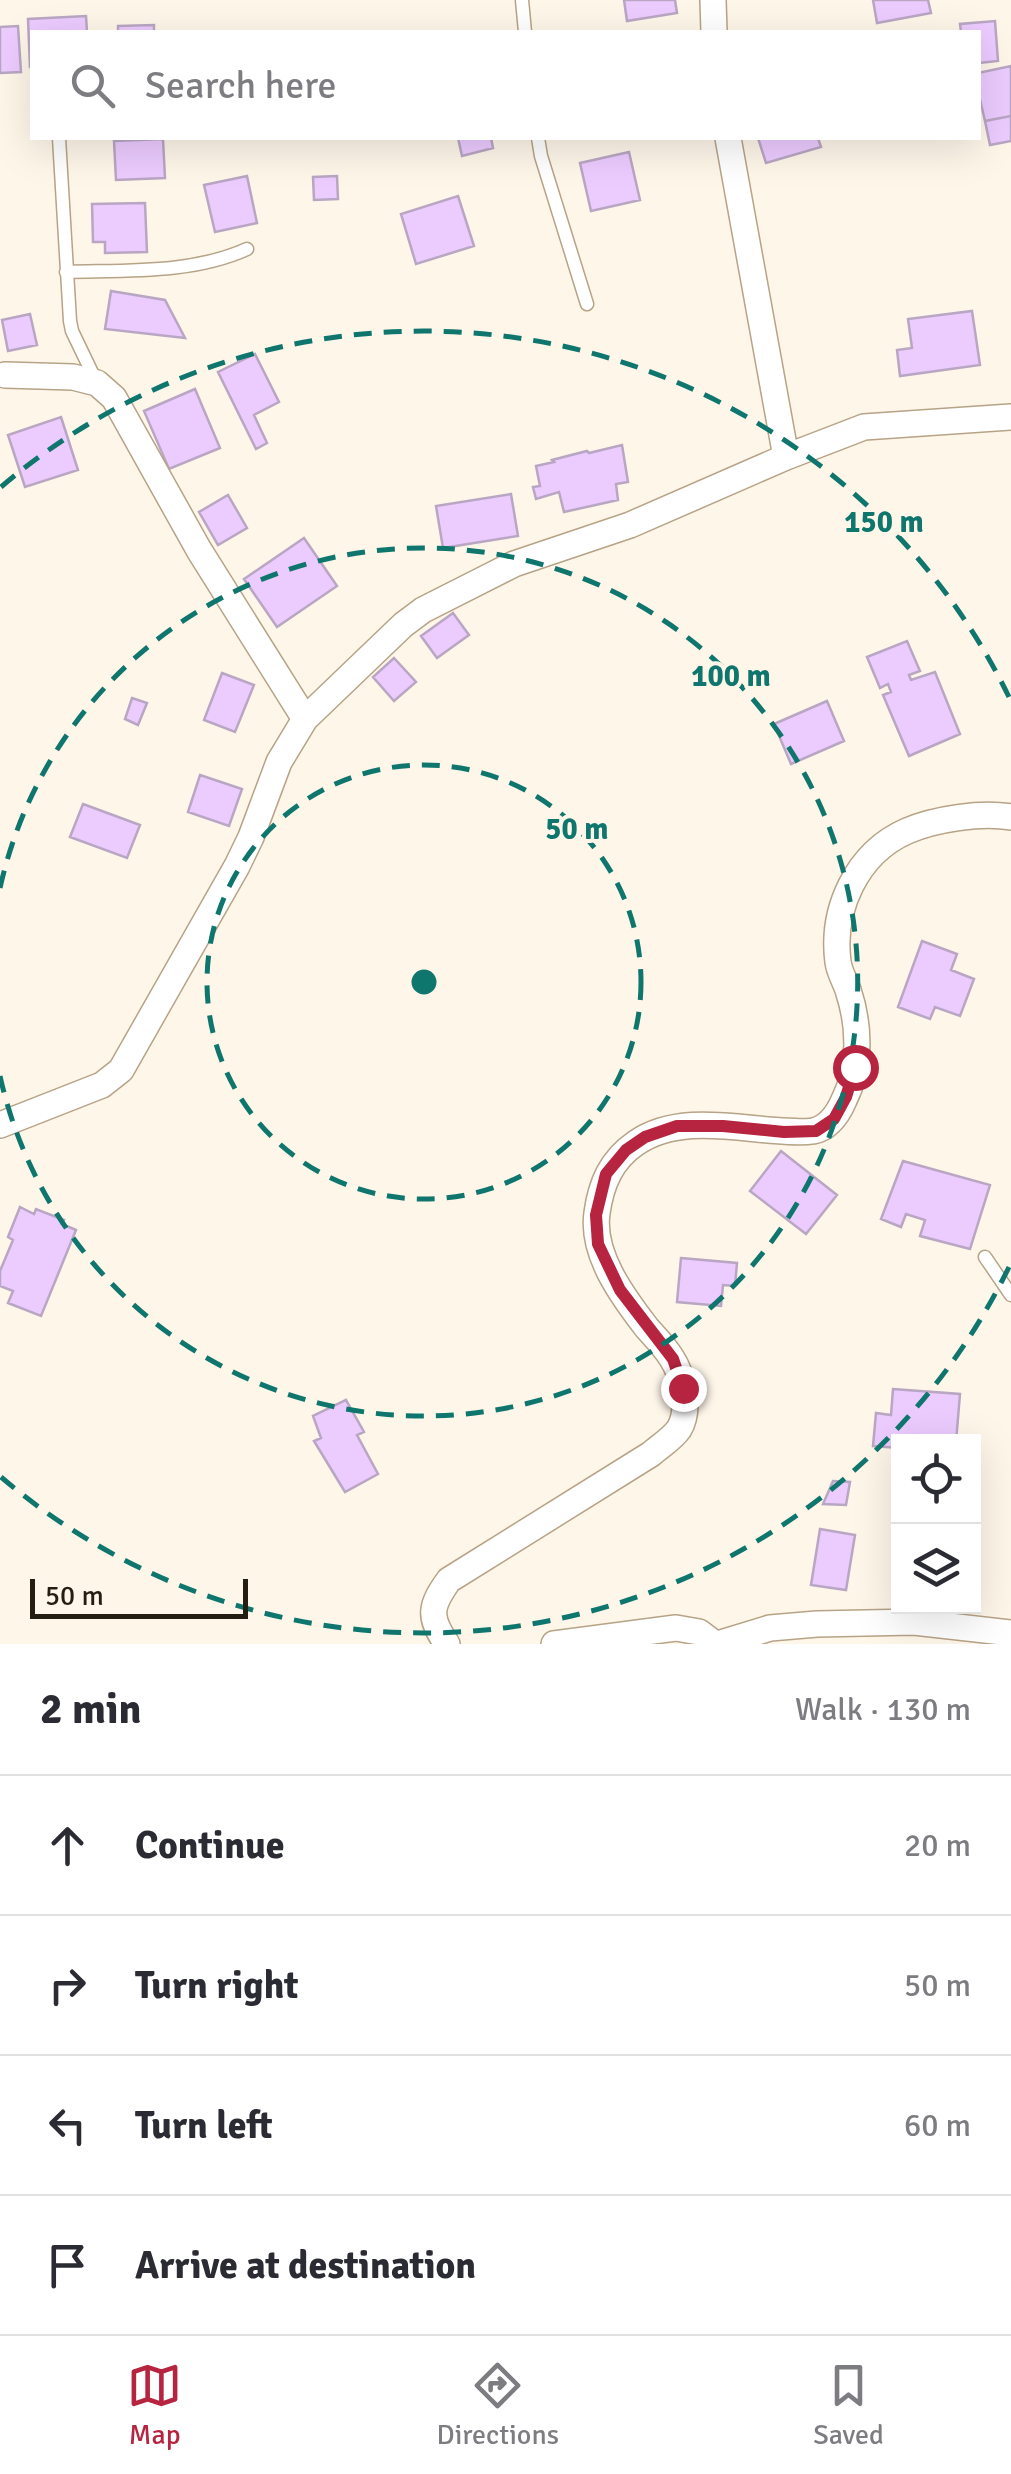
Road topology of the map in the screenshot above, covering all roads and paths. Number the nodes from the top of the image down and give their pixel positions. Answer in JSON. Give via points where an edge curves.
{"nodes":[{"id":1,"x":522,"y":0,"type":"edge"},
{"id":2,"x":713,"y":0,"type":"edge"},
{"id":3,"x":525,"y":30,"type":"edge"},
{"id":4,"x":714,"y":30,"type":"edge"},
{"id":5,"x":59,"y":140,"type":"edge"},
{"id":6,"x":538,"y":140,"type":"edge"},
{"id":7,"x":728,"y":140,"type":"edge"},
{"id":8,"x":248,"y":249,"type":"dead end"},
{"id":9,"x":66,"y":272,"type":"junction"},
{"id":10,"x":587,"y":304,"type":"dead end"},
{"id":11,"x":5,"y":374,"type":"dead end"},
{"id":12,"x":97,"y":383,"type":"junction"},
{"id":13,"x":1011,"y":417,"type":"edge"},
{"id":14,"x":786,"y":457,"type":"junction"},
{"id":15,"x":304,"y":718,"type":"junction"},
{"id":16,"x":1011,"y":818,"type":"edge"},
{"id":17,"x":0,"y":1125,"type":"edge"},
{"id":18,"x":986,"y":1257,"type":"dead end"},
{"id":19,"x":1011,"y":1296,"type":"edge"},
{"id":20,"x":1011,"y":1633,"type":"edge"},
{"id":21,"x":448,"y":1644,"type":"edge"},
{"id":22,"x":554,"y":1644,"type":"edge"},
{"id":23,"x":717,"y":1644,"type":"edge"}],
"edges":[{"from":1,"to":3,"type":"lane"},
{"from":2,"to":4,"type":"street"},
{"from":5,"to":9,"type":"lane"},
{"from":6,"to":10,"type":"lane"},
{"from":7,"to":14,"type":"street"},
{"from":8,"to":9,"type":"lane","via":[[202,264]]},
{"from":9,"to":12,"type":"lane","via":[[72,331]]},
{"from":11,"to":12,"type":"street"},
{"from":12,"to":15,"type":"street","via":[[114,398]]},
{"from":13,"to":14,"type":"street","via":[[864,427]]},
{"from":14,"to":15,"type":"street","via":[[630,526],[514,564],[423,610]]},
{"from":15,"to":17,"type":"street","via":[[278,762],[237,866],[121,1070]]},
{"from":16,"to":21,"type":"street","via":[[916,828],[883,845],[859,872],[837,921],[838,964],[858,1033],[855,1067],[834,1119],[816,1131],[677,1126],[636,1143],[606,1174],[596,1215],[598,1244],[620,1290],[673,1359],[684,1416],[651,1454],[450,1580],[433,1612]]},
{"from":18,"to":19,"type":"lane"},
{"from":20,"to":23,"type":"street","via":[[914,1622],[818,1624],[770,1628]]},
{"from":22,"to":23,"type":"street","via":[[676,1628]]}]}
